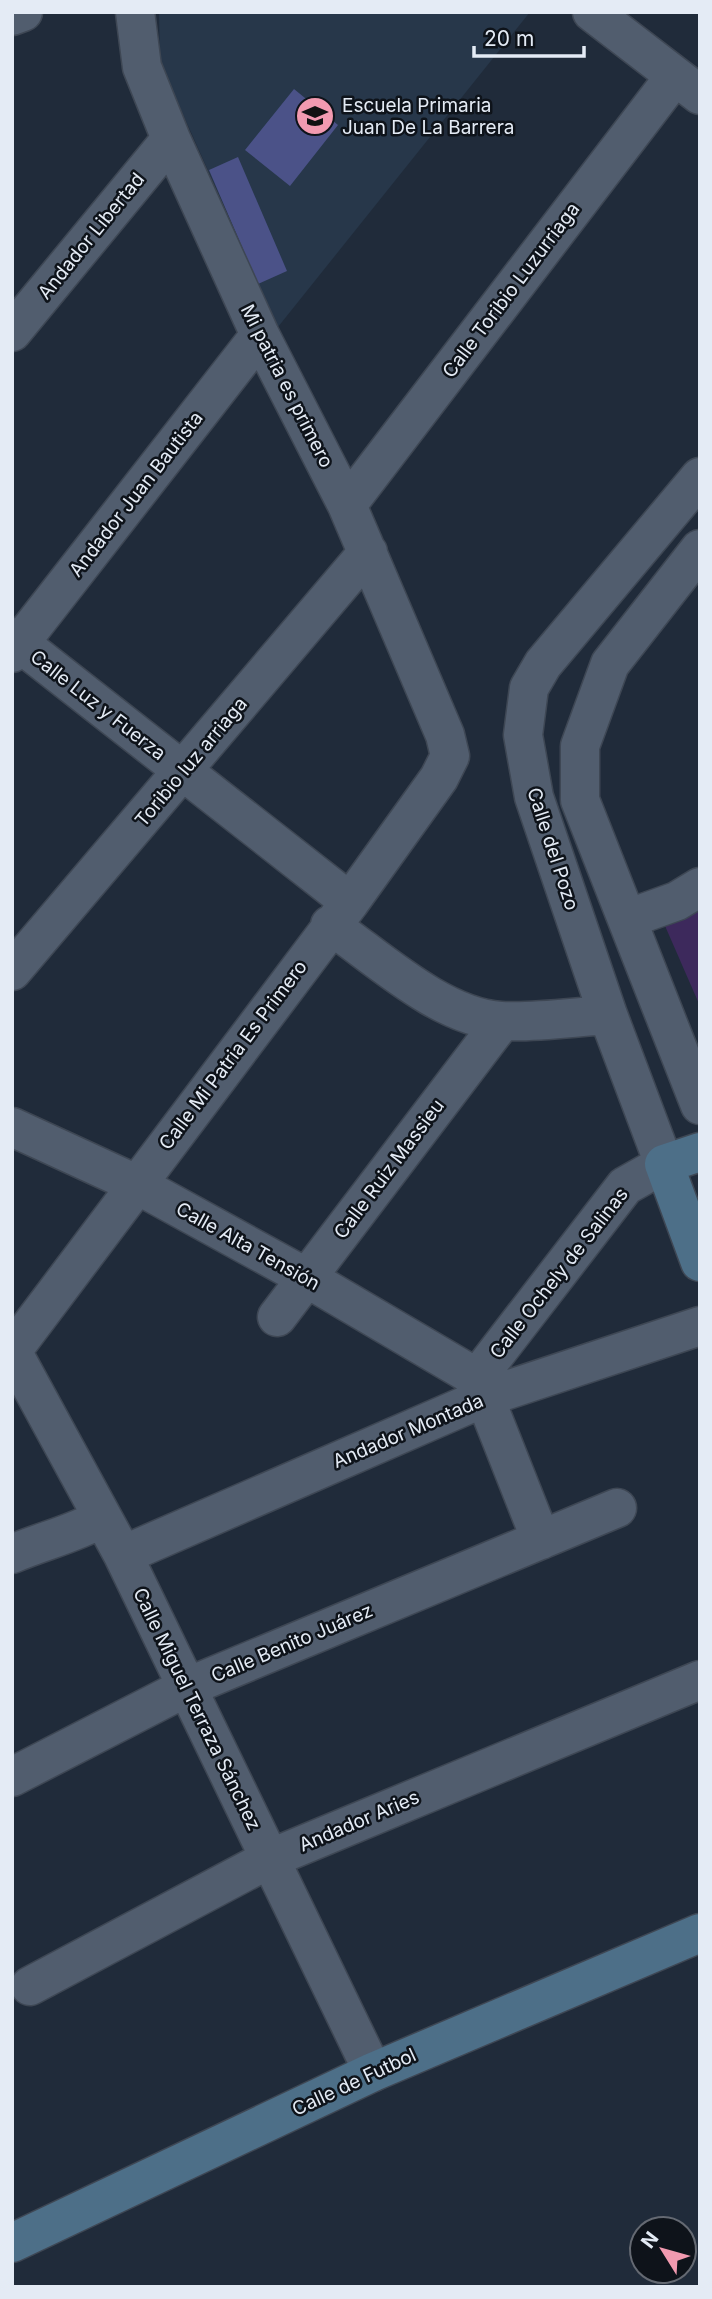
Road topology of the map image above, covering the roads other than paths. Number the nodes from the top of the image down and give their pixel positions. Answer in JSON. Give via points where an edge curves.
{"nodes":[{"id":1,"x":23,"y":12,"type":"edge"},
{"id":2,"x":135,"y":12,"type":"edge"},
{"id":3,"x":592,"y":12,"type":"edge"},
{"id":4,"x":12,"y":16,"type":"edge"},
{"id":5,"x":687,"y":85,"type":"edge"},
{"id":6,"x":171,"y":139,"type":"junction"},
{"id":7,"x":12,"y":332,"type":"edge"},
{"id":8,"x":260,"y":335,"type":"junction"},
{"id":9,"x":700,"y":477,"type":"edge"},
{"id":10,"x":347,"y":505,"type":"junction"},
{"id":11,"x":700,"y":549,"type":"edge"},
{"id":12,"x":368,"y":552,"type":"junction"},
{"id":13,"x":15,"y":645,"type":"edge"},
{"id":14,"x":450,"y":756,"type":"joint"},
{"id":15,"x":183,"y":772,"type":"junction"},
{"id":16,"x":700,"y":887,"type":"edge"},
{"id":17,"x":340,"y":914,"type":"junction"},
{"id":18,"x":627,"y":919,"type":"junction"},
{"id":19,"x":12,"y":971,"type":"edge"},
{"id":20,"x":608,"y":1015,"type":"junction"},
{"id":21,"x":502,"y":1021,"type":"junction"},
{"id":22,"x":700,"y":1105,"type":"edge"},
{"id":23,"x":12,"y":1127,"type":"edge"},
{"id":24,"x":700,"y":1152,"type":"edge"},
{"id":25,"x":664,"y":1164,"type":"junction"},
{"id":26,"x":135,"y":1184,"type":"junction"},
{"id":27,"x":700,"y":1262,"type":"edge"},
{"id":28,"x":307,"y":1278,"type":"junction"},
{"id":29,"x":277,"y":1317,"type":"dead end"},
{"id":30,"x":700,"y":1326,"type":"edge"},
{"id":31,"x":12,"y":1351,"type":"edge"},
{"id":32,"x":480,"y":1388,"type":"junction"},
{"id":33,"x":617,"y":1508,"type":"dead end"},
{"id":34,"x":102,"y":1518,"type":"junction"},
{"id":35,"x":541,"y":1540,"type":"junction"},
{"id":36,"x":12,"y":1554,"type":"edge"},
{"id":37,"x":123,"y":1555,"type":"junction"},
{"id":38,"x":700,"y":1680,"type":"edge"},
{"id":39,"x":185,"y":1688,"type":"junction"},
{"id":40,"x":12,"y":1777,"type":"edge"},
{"id":41,"x":269,"y":1859,"type":"junction"},
{"id":42,"x":700,"y":1933,"type":"edge"},
{"id":43,"x":30,"y":1986,"type":"dead end"},
{"id":44,"x":373,"y":2072,"type":"junction"},
{"id":45,"x":12,"y":2243,"type":"edge"}],
"edges":[{"from":1,"to":4,"type":"street"},
{"from":2,"to":6,"type":"street","name":"Mi patria es primero","via":[[142,67]]},
{"from":3,"to":5,"type":"street"},
{"from":5,"to":10,"type":"street","name":"Calle Toribio Luzurriaga"},
{"from":6,"to":7,"type":"street","name":"Andador Libertad"},
{"from":6,"to":8,"type":"street","name":"Mi patria es primero"},
{"from":8,"to":10,"type":"street","name":"Mi patria es primero"},
{"from":8,"to":13,"type":"street","name":"Andador Juan Bautista"},
{"from":9,"to":20,"type":"street","name":"Calle del Pozo","via":[[543,664],[529,688],[523,735],[534,797]]},
{"from":10,"to":12,"type":"street","name":"Mi patria es primero"},
{"from":11,"to":18,"type":"street","via":[[610,664],[580,746],[580,800]]},
{"from":12,"to":14,"type":"street","name":"Mi patria es primero"},
{"from":12,"to":15,"type":"street","name":"Toribio luz arriaga"},
{"from":13,"to":15,"type":"street","name":"Calle Luz y Fuerza"},
{"from":14,"to":17,"type":"street","name":"Calle Mi Patria Es Primero","via":[[439,778]]},
{"from":15,"to":17,"type":"street","name":"Calle Luz y Fuerza"},
{"from":15,"to":19,"type":"street","name":"Toribio luz arriaga"},
{"from":16,"to":18,"type":"street","via":[[677,901]]},
{"from":17,"to":21,"type":"street","name":"Calle Luz y Fuerza","via":[[442,1003],[471,1016]]},
{"from":17,"to":26,"type":"street","name":"Calle Mi Patria Es Primero"},
{"from":18,"to":22,"type":"street"},
{"from":20,"to":21,"type":"street","name":"Calle Luz y Fuerza"},
{"from":20,"to":25,"type":"street","name":"Calle del Pozo"},
{"from":21,"to":28,"type":"street","name":"Calle Ruiz Massieu"},
{"from":23,"to":26,"type":"street","name":"Calle Alta Tensión"},
{"from":24,"to":25,"type":"main road"},
{"from":25,"to":27,"type":"main road","name":"Calle del Pozo"},
{"from":25,"to":32,"type":"street","name":"Calle Ochely de Salinas","via":[[625,1186]]},
{"from":26,"to":28,"type":"street","name":"Calle Alta Tensión"},
{"from":26,"to":31,"type":"street","name":"Calle Mi Patria Es Primero"},
{"from":28,"to":29,"type":"street","name":"Calle Ruiz Massieu"},
{"from":28,"to":32,"type":"street","name":"Calle Alta Tensión"},
{"from":30,"to":32,"type":"street","name":"Andador Montada"},
{"from":31,"to":34,"type":"street","name":"Calle Miguel Terraza Sánchez"},
{"from":32,"to":35,"type":"street"},
{"from":32,"to":37,"type":"street","name":"Andador Montada"},
{"from":33,"to":35,"type":"street","name":"Calle Benito Juárez"},
{"from":34,"to":36,"type":"street"},
{"from":34,"to":37,"type":"street","name":"Calle Miguel Terraza Sánchez"},
{"from":35,"to":39,"type":"street","name":"Calle Benito Juárez"},
{"from":37,"to":39,"type":"street","name":"Calle Miguel Terraza Sánchez"},
{"from":38,"to":41,"type":"street","name":"Andador Aries"},
{"from":39,"to":40,"type":"street","name":"Calle Benito Juárez"},
{"from":39,"to":41,"type":"street","name":"Calle Miguel Terraza Sánchez"},
{"from":41,"to":43,"type":"street","name":"Andador Aries"},
{"from":41,"to":44,"type":"street","name":"Calle Miguel Terraza Sánchez"},
{"from":42,"to":44,"type":"main road","name":"Calle de Futbol"},
{"from":44,"to":45,"type":"main road","name":"Calle de Futbol"}]}
